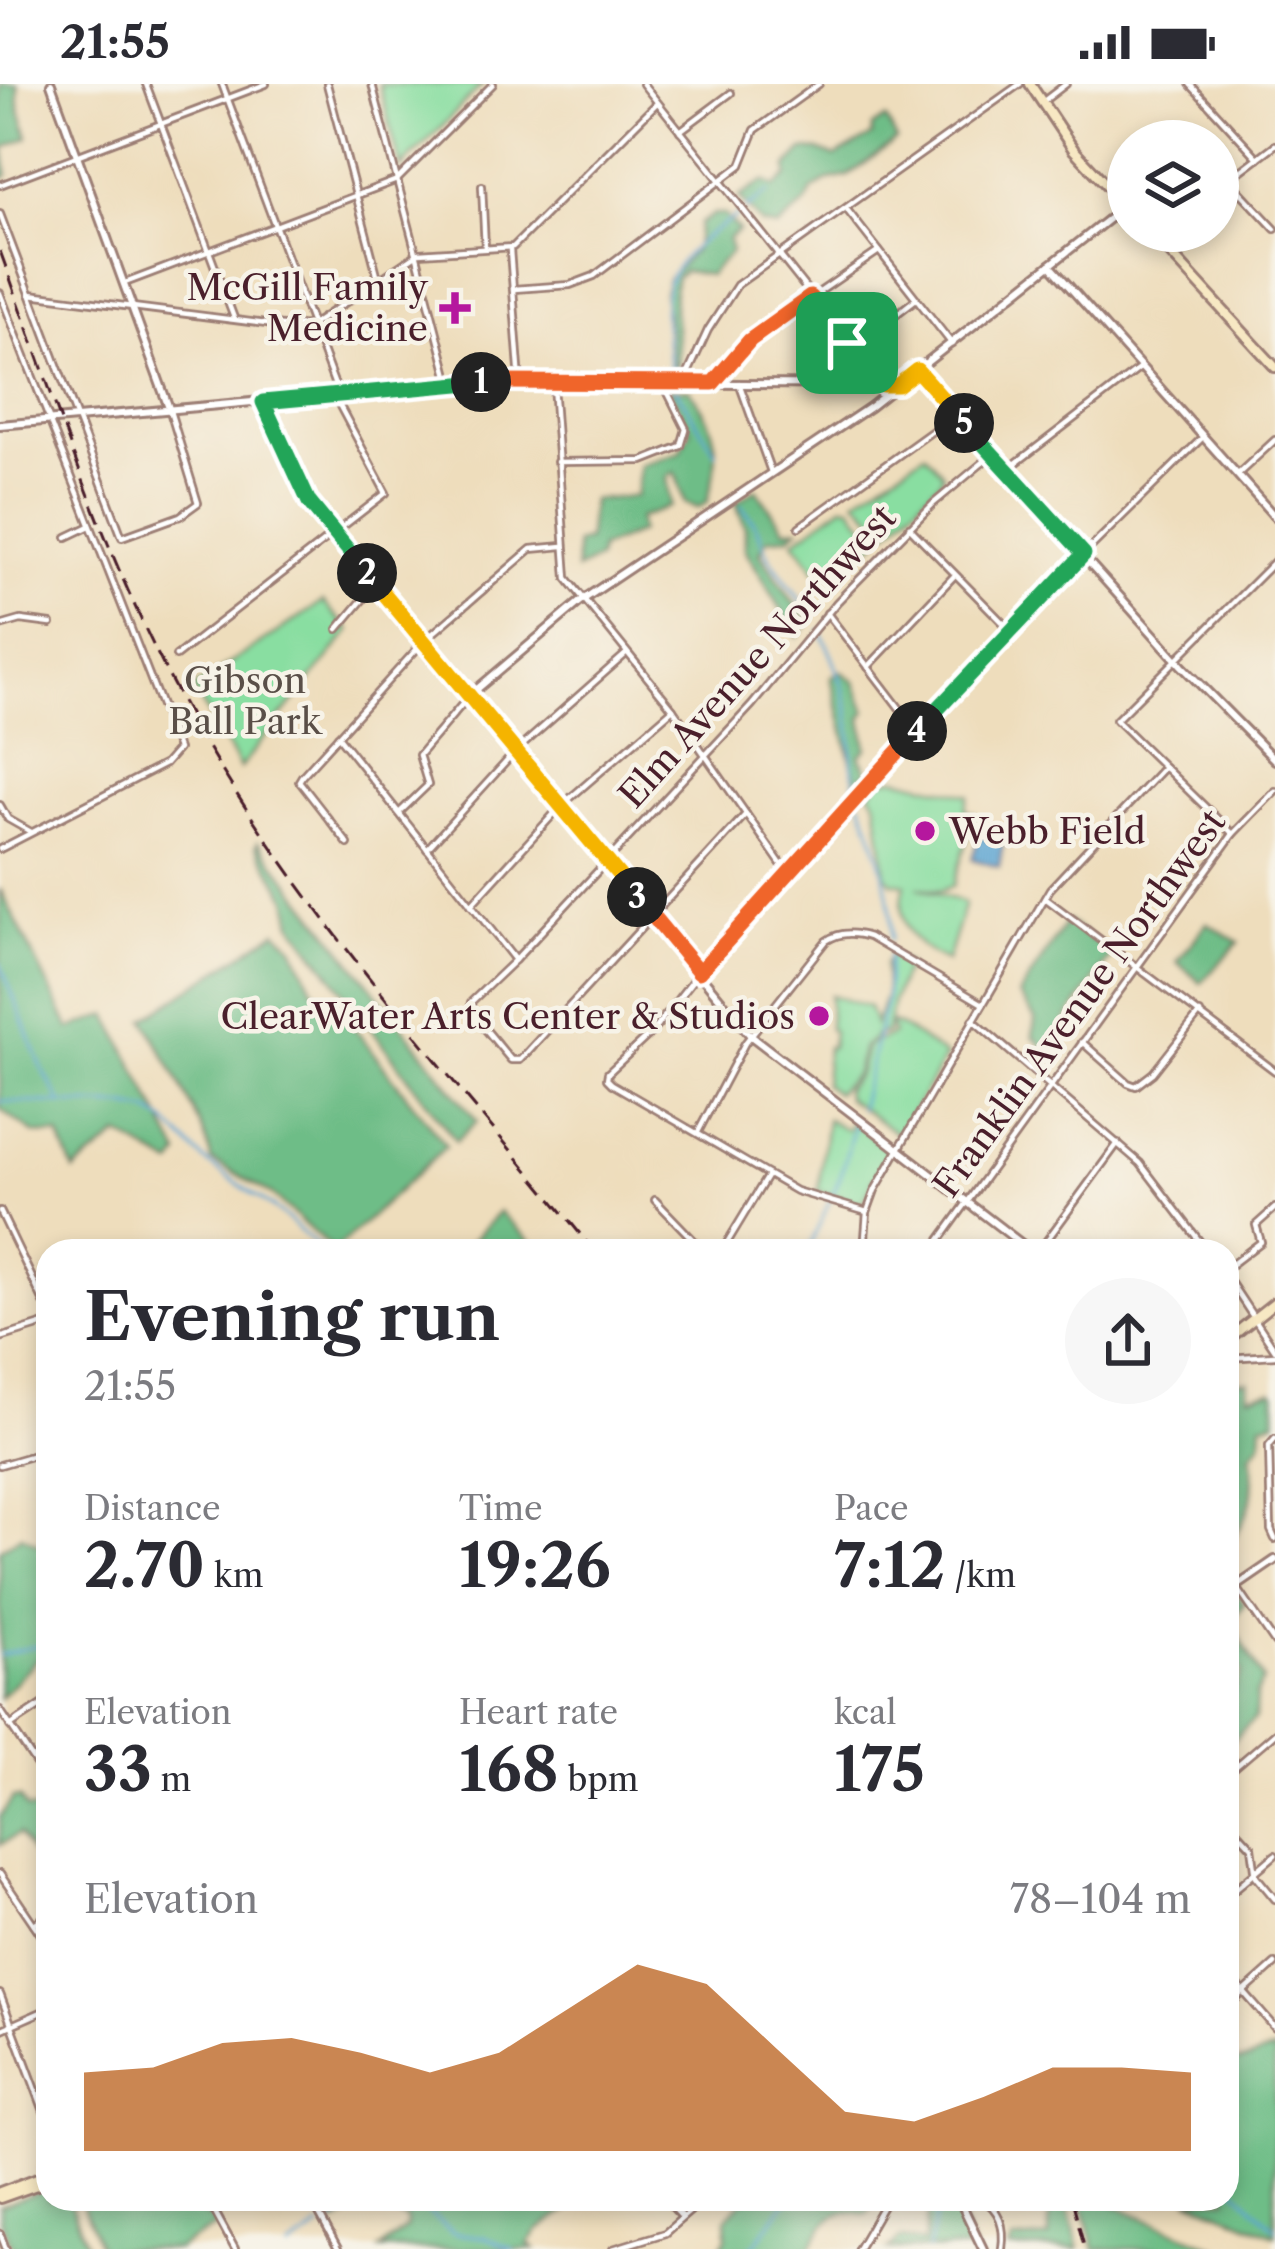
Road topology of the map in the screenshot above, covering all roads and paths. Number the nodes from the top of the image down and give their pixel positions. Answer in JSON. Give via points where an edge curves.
{"nodes":[{"id":1,"x":146,"y":84,"type":"edge"},
{"id":2,"x":222,"y":84,"type":"edge"},
{"id":3,"x":266,"y":84,"type":"edge"},
{"id":4,"x":327,"y":84,"type":"edge"},
{"id":5,"x":372,"y":84,"type":"edge"},
{"id":6,"x":494,"y":84,"type":"edge"},
{"id":7,"x":643,"y":84,"type":"edge"},
{"id":8,"x":819,"y":84,"type":"edge"},
{"id":9,"x":1020,"y":84,"type":"edge"},
{"id":10,"x":1030,"y":84,"type":"edge"},
{"id":11,"x":1066,"y":84,"type":"edge"},
{"id":12,"x":1190,"y":84,"type":"edge"},
{"id":13,"x":54,"y":85,"type":"edge"},
{"id":14,"x":731,"y":93,"type":"dead end"},
{"id":15,"x":228,"y":98,"type":"junction"},
{"id":16,"x":657,"y":103,"type":"junction"},
{"id":17,"x":1041,"y":103,"type":"junction"},
{"id":18,"x":161,"y":124,"type":"junction"},
{"id":19,"x":680,"y":131,"type":"junction"},
{"id":20,"x":1275,"y":145,"type":"edge"},
{"id":21,"x":77,"y":155,"type":"junction"},
{"id":22,"x":1258,"y":158,"type":"junction"},
{"id":23,"x":1239,"y":172,"type":"edge"},
{"id":24,"x":397,"y":179,"type":"junction"},
{"id":25,"x":719,"y":182,"type":"junction"},
{"id":26,"x":0,"y":185,"type":"edge"},
{"id":27,"x":482,"y":186,"type":"dead end"},
{"id":28,"x":1107,"y":187,"type":"edge"},
{"id":29,"x":1239,"y":192,"type":"edge"},
{"id":30,"x":357,"y":196,"type":"junction"},
{"id":31,"x":847,"y":209,"type":"junction"},
{"id":32,"x":0,"y":214,"type":"edge"},
{"id":33,"x":1107,"y":222,"type":"edge"},
{"id":34,"x":276,"y":226,"type":"junction"},
{"id":35,"x":1275,"y":230,"type":"edge"},
{"id":36,"x":485,"y":248,"type":"junction"},
{"id":37,"x":509,"y":248,"type":"junction"},
{"id":38,"x":208,"y":251,"type":"junction"},
{"id":39,"x":879,"y":251,"type":"junction"},
{"id":40,"x":1172,"y":252,"type":"edge"},
{"id":41,"x":416,"y":254,"type":"junction"},
{"id":42,"x":777,"y":256,"type":"junction"},
{"id":43,"x":1050,"y":265,"type":"junction"},
{"id":44,"x":378,"y":278,"type":"junction"},
{"id":45,"x":124,"y":283,"type":"junction"},
{"id":46,"x":514,"y":289,"type":"junction"},
{"id":47,"x":0,"y":293,"type":"edge"},
{"id":48,"x":29,"y":294,"type":"junction"},
{"id":49,"x":810,"y":297,"type":"junction"},
{"id":50,"x":916,"y":299,"type":"junction"},
{"id":51,"x":132,"y":305,"type":"junction"},
{"id":52,"x":234,"y":318,"type":"junction"},
{"id":53,"x":890,"y":320,"type":"dead end"},
{"id":54,"x":312,"y":325,"type":"junction"},
{"id":55,"x":952,"y":344,"type":"junction"},
{"id":56,"x":1275,"y":367,"type":"edge"},
{"id":57,"x":1140,"y":368,"type":"junction"},
{"id":58,"x":917,"y":370,"type":"junction"},
{"id":59,"x":520,"y":382,"type":"junction"},
{"id":60,"x":553,"y":382,"type":"junction"},
{"id":61,"x":449,"y":383,"type":"junction"},
{"id":62,"x":663,"y":383,"type":"junction"},
{"id":63,"x":683,"y":383,"type":"junction"},
{"id":64,"x":713,"y":383,"type":"junction"},
{"id":65,"x":740,"y":383,"type":"junction"},
{"id":66,"x":883,"y":385,"type":"junction"},
{"id":67,"x":898,"y":385,"type":"junction"},
{"id":68,"x":336,"y":394,"type":"junction"},
{"id":69,"x":263,"y":402,"type":"junction"},
{"id":70,"x":170,"y":411,"type":"junction"},
{"id":71,"x":956,"y":414,"type":"junction"},
{"id":72,"x":77,"y":419,"type":"junction"},
{"id":73,"x":50,"y":421,"type":"junction"},
{"id":74,"x":0,"y":425,"type":"edge"},
{"id":75,"x":1203,"y":437,"type":"junction"},
{"id":76,"x":1275,"y":440,"type":"edge"},
{"id":77,"x":993,"y":454,"type":"junction"},
{"id":78,"x":557,"y":462,"type":"junction"},
{"id":79,"x":1007,"y":470,"type":"junction"},
{"id":80,"x":771,"y":472,"type":"junction"},
{"id":81,"x":1237,"y":475,"type":"junction"},
{"id":82,"x":1275,"y":517,"type":"edge"},
{"id":83,"x":90,"y":526,"type":"junction"},
{"id":84,"x":909,"y":526,"type":"junction"},
{"id":85,"x":799,"y":527,"type":"dead end"},
{"id":86,"x":334,"y":535,"type":"junction"},
{"id":87,"x":67,"y":537,"type":"dead end"},
{"id":88,"x":563,"y":546,"type":"junction"},
{"id":89,"x":1084,"y":554,"type":"junction"},
{"id":90,"x":1275,"y":561,"type":"edge"},
{"id":91,"x":954,"y":576,"type":"junction"},
{"id":92,"x":376,"y":584,"type":"junction"},
{"id":93,"x":581,"y":601,"type":"junction"},
{"id":94,"x":827,"y":613,"type":"junction"},
{"id":95,"x":51,"y":624,"type":"dead end"},
{"id":96,"x":0,"y":626,"type":"edge"},
{"id":97,"x":338,"y":629,"type":"dead end"},
{"id":98,"x":1011,"y":631,"type":"junction"},
{"id":99,"x":424,"y":640,"type":"junction"},
{"id":100,"x":627,"y":653,"type":"junction"},
{"id":101,"x":176,"y":656,"type":"dead end"},
{"id":102,"x":1178,"y":659,"type":"junction"},
{"id":103,"x":868,"y":667,"type":"junction"},
{"id":104,"x":470,"y":695,"type":"junction"},
{"id":105,"x":673,"y":709,"type":"junction"},
{"id":106,"x":917,"y":731,"type":"junction"},
{"id":107,"x":338,"y":736,"type":"junction"},
{"id":108,"x":516,"y":751,"type":"junction"},
{"id":109,"x":706,"y":754,"type":"junction"},
{"id":110,"x":1275,"y":760,"type":"edge"},
{"id":111,"x":1164,"y":767,"type":"junction"},
{"id":112,"x":1275,"y":791,"type":"edge"},
{"id":113,"x":0,"y":805,"type":"edge"},
{"id":114,"x":561,"y":806,"type":"junction"},
{"id":115,"x":399,"y":813,"type":"junction"},
{"id":116,"x":746,"y":814,"type":"junction"},
{"id":117,"x":32,"y":833,"type":"junction"},
{"id":118,"x":1233,"y":834,"type":"junction"},
{"id":119,"x":348,"y":844,"type":"dead end"},
{"id":120,"x":0,"y":849,"type":"edge"},
{"id":121,"x":427,"y":849,"type":"junction"},
{"id":122,"x":607,"y":861,"type":"junction"},
{"id":123,"x":788,"y":874,"type":"junction"},
{"id":124,"x":1045,"y":898,"type":"junction"},
{"id":125,"x":471,"y":905,"type":"junction"},
{"id":126,"x":654,"y":917,"type":"junction"},
{"id":127,"x":515,"y":960,"type":"junction"},
{"id":128,"x":1136,"y":969,"type":"junction"},
{"id":129,"x":699,"y":972,"type":"junction"},
{"id":130,"x":983,"y":1004,"type":"junction"},
{"id":131,"x":1200,"y":1013,"type":"junction"},
{"id":132,"x":973,"y":1020,"type":"junction"},
{"id":133,"x":751,"y":1036,"type":"junction"},
{"id":134,"x":1082,"y":1042,"type":"junction"},
{"id":135,"x":1275,"y":1071,"type":"edge"},
{"id":136,"x":1051,"y":1084,"type":"junction"},
{"id":137,"x":698,"y":1133,"type":"junction"},
{"id":138,"x":1118,"y":1143,"type":"junction"},
{"id":139,"x":899,"y":1149,"type":"junction"},
{"id":140,"x":769,"y":1175,"type":"junction"},
{"id":141,"x":655,"y":1200,"type":"dead end"},
{"id":142,"x":966,"y":1201,"type":"junction"},
{"id":143,"x":1275,"y":1208,"type":"edge"},
{"id":144,"x":0,"y":1211,"type":"edge"},
{"id":145,"x":867,"y":1212,"type":"junction"},
{"id":146,"x":692,"y":1239,"type":"edge"},
{"id":147,"x":729,"y":1239,"type":"edge"},
{"id":148,"x":865,"y":1239,"type":"edge"},
{"id":149,"x":940,"y":1239,"type":"edge"},
{"id":150,"x":1018,"y":1239,"type":"edge"},
{"id":151,"x":1044,"y":1239,"type":"edge"},
{"id":152,"x":1198,"y":1239,"type":"edge"},
{"id":153,"x":1239,"y":1259,"type":"edge"},
{"id":154,"x":36,"y":1286,"type":"edge"},
{"id":155,"x":1239,"y":1294,"type":"edge"},
{"id":156,"x":1275,"y":1302,"type":"edge"},
{"id":157,"x":1256,"y":1317,"type":"junction"},
{"id":158,"x":36,"y":1327,"type":"edge"},
{"id":159,"x":1239,"y":1330,"type":"edge"},
{"id":160,"x":0,"y":1338,"type":"edge"},
{"id":161,"x":1275,"y":1352,"type":"edge"},
{"id":162,"x":1239,"y":1356,"type":"edge"},
{"id":163,"x":1275,"y":1439,"type":"edge"},
{"id":164,"x":36,"y":1455,"type":"edge"},
{"id":165,"x":0,"y":1466,"type":"edge"},
{"id":166,"x":1275,"y":1539,"type":"edge"},
{"id":167,"x":1275,"y":1560,"type":"edge"},
{"id":168,"x":1239,"y":1585,"type":"edge"},
{"id":169,"x":1239,"y":1589,"type":"edge"},
{"id":170,"x":1275,"y":1643,"type":"edge"},
{"id":171,"x":36,"y":1709,"type":"edge"},
{"id":172,"x":0,"y":1710,"type":"edge"},
{"id":173,"x":10,"y":1726,"type":"junction"},
{"id":174,"x":1275,"y":1733,"type":"edge"},
{"id":175,"x":36,"y":1764,"type":"edge"},
{"id":176,"x":1239,"y":1764,"type":"edge"},
{"id":177,"x":1239,"y":1832,"type":"edge"},
{"id":178,"x":1275,"y":1855,"type":"edge"},
{"id":179,"x":1256,"y":1871,"type":"junction"},
{"id":180,"x":0,"y":1874,"type":"edge"},
{"id":181,"x":1239,"y":1886,"type":"edge"},
{"id":182,"x":1275,"y":1899,"type":"edge"},
{"id":183,"x":34,"y":1924,"type":"joint"},
{"id":184,"x":36,"y":1927,"type":"edge"},
{"id":185,"x":1275,"y":1964,"type":"edge"},
{"id":186,"x":1239,"y":1987,"type":"edge"},
{"id":187,"x":1244,"y":1993,"type":"junction"},
{"id":188,"x":0,"y":1994,"type":"edge"},
{"id":189,"x":1239,"y":1997,"type":"edge"},
{"id":190,"x":36,"y":2014,"type":"edge"},
{"id":191,"x":12,"y":2025,"type":"junction"},
{"id":192,"x":1275,"y":2028,"type":"edge"},
{"id":193,"x":0,"y":2030,"type":"edge"},
{"id":194,"x":36,"y":2090,"type":"edge"},
{"id":195,"x":36,"y":2182,"type":"edge"},
{"id":196,"x":0,"y":2195,"type":"edge"},
{"id":197,"x":214,"y":2211,"type":"edge"},
{"id":198,"x":317,"y":2211,"type":"edge"},
{"id":199,"x":677,"y":2211,"type":"edge"},
{"id":200,"x":691,"y":2211,"type":"edge"},
{"id":201,"x":880,"y":2211,"type":"edge"},
{"id":202,"x":967,"y":2211,"type":"edge"},
{"id":203,"x":995,"y":2211,"type":"edge"},
{"id":204,"x":684,"y":2218,"type":"junction"},
{"id":205,"x":0,"y":2233,"type":"edge"},
{"id":206,"x":6,"y":2249,"type":"edge"},
{"id":207,"x":235,"y":2249,"type":"edge"},
{"id":208,"x":338,"y":2249,"type":"edge"},
{"id":209,"x":613,"y":2249,"type":"edge"},
{"id":210,"x":858,"y":2249,"type":"edge"},
{"id":211,"x":983,"y":2249,"type":"edge"},
{"id":212,"x":1002,"y":2249,"type":"edge"}],
"edges":[{"from":1,"to":18,"type":"street"},
{"from":2,"to":15,"type":"street"},
{"from":3,"to":15,"type":"street"},
{"from":4,"to":30,"type":"street"},
{"from":5,"to":24,"type":"street"},
{"from":6,"to":24,"type":"street"},
{"from":7,"to":16,"type":"street"},
{"from":8,"to":25,"type":"street","via":[[755,130],[745,160]]},
{"from":9,"to":31,"type":"street"},
{"from":10,"to":17,"type":"main road"},
{"from":11,"to":17,"type":"street"},
{"from":12,"to":22,"type":"street"},
{"from":13,"to":21,"type":"street"},
{"from":14,"to":19,"type":"street"},
{"from":15,"to":18,"type":"street"},
{"from":15,"to":34,"type":"street"},
{"from":16,"to":19,"type":"street"},
{"from":16,"to":37,"type":"street"},
{"from":17,"to":28,"type":"main road"},
{"from":18,"to":21,"type":"street"},
{"from":18,"to":38,"type":"street"},
{"from":19,"to":25,"type":"street"},
{"from":20,"to":22,"type":"street"},
{"from":21,"to":26,"type":"street"},
{"from":21,"to":45,"type":"street"},
{"from":22,"to":23,"type":"street"},
{"from":24,"to":30,"type":"street"},
{"from":24,"to":41,"type":"street"},
{"from":25,"to":42,"type":"street"},
{"from":25,"to":46,"type":"street","via":[[587,280]]},
{"from":27,"to":36,"type":"street"},
{"from":29,"to":35,"type":"street"},
{"from":30,"to":34,"type":"street"},
{"from":30,"to":44,"type":"street"},
{"from":31,"to":39,"type":"street"},
{"from":31,"to":42,"type":"street"},
{"from":32,"to":48,"type":"street"},
{"from":33,"to":43,"type":"street"},
{"from":34,"to":38,"type":"street"},
{"from":34,"to":54,"type":"street"},
{"from":36,"to":37,"type":"street"},
{"from":36,"to":41,"type":"street"},
{"from":37,"to":46,"type":"street"},
{"from":38,"to":45,"type":"street"},
{"from":38,"to":52,"type":"street"},
{"from":39,"to":49,"type":"street"},
{"from":39,"to":50,"type":"street"},
{"from":40,"to":56,"type":"main road"},
{"from":41,"to":44,"type":"street"},
{"from":41,"to":61,"type":"street"},
{"from":42,"to":49,"type":"street"},
{"from":42,"to":63,"type":"street","via":[[729,294]]},
{"from":43,"to":55,"type":"street"},
{"from":43,"to":57,"type":"street"},
{"from":44,"to":54,"type":"street"},
{"from":45,"to":51,"type":"street"},
{"from":46,"to":59,"type":"street"},
{"from":47,"to":73,"type":"street"},
{"from":48,"to":51,"type":"street"},
{"from":48,"to":72,"type":"street"},
{"from":49,"to":64,"type":"street","via":[[750,340]]},
{"from":49,"to":66,"type":"street"},
{"from":50,"to":53,"type":"street"},
{"from":50,"to":55,"type":"street"},
{"from":51,"to":52,"type":"street"},
{"from":51,"to":70,"type":"street"},
{"from":52,"to":54,"type":"street"},
{"from":54,"to":68,"type":"street"},
{"from":55,"to":58,"type":"street"},
{"from":57,"to":75,"type":"street"},
{"from":57,"to":79,"type":"street"},
{"from":58,"to":67,"type":"street"},
{"from":58,"to":71,"type":"street"},
{"from":59,"to":60,"type":"street"},
{"from":59,"to":61,"type":"street"},
{"from":60,"to":62,"type":"street"},
{"from":60,"to":78,"type":"street"},
{"from":61,"to":68,"type":"street"},
{"from":62,"to":63,"type":"street"},
{"from":62,"to":78,"type":"street","via":[[686,429],[681,446],[643,461]]},
{"from":63,"to":64,"type":"street"},
{"from":64,"to":65,"type":"street"},
{"from":65,"to":66,"type":"street"},
{"from":65,"to":80,"type":"street"},
{"from":66,"to":67,"type":"street"},
{"from":67,"to":80,"type":"street"},
{"from":68,"to":69,"type":"street"},
{"from":68,"to":86,"type":"street","via":[[386,493]]},
{"from":69,"to":70,"type":"street"},
{"from":69,"to":86,"type":"street","via":[[309,502]]},
{"from":70,"to":72,"type":"street"},
{"from":70,"to":72,"type":"street","via":[[198,503],[122,538]]},
{"from":71,"to":77,"type":"street"},
{"from":71,"to":85,"type":"street"},
{"from":72,"to":73,"type":"street"},
{"from":73,"to":74,"type":"street"},
{"from":73,"to":83,"type":"street"},
{"from":75,"to":81,"type":"street"},
{"from":75,"to":89,"type":"street"},
{"from":76,"to":81,"type":"street"},
{"from":77,"to":79,"type":"street"},
{"from":77,"to":84,"type":"street","name":"Elm Avenue Northwest"},
{"from":78,"to":88,"type":"street"},
{"from":79,"to":89,"type":"street"},
{"from":80,"to":93,"type":"street"},
{"from":81,"to":82,"type":"street"},
{"from":83,"to":87,"type":"street"},
{"from":83,"to":117,"type":"street","via":[[178,743],[174,757]]},
{"from":84,"to":91,"type":"street"},
{"from":84,"to":94,"type":"street","name":"Elm Avenue Northwest"},
{"from":86,"to":92,"type":"street"},
{"from":86,"to":101,"type":"street"},
{"from":88,"to":93,"type":"street","via":[[564,574]]},
{"from":88,"to":99,"type":"street","via":[[531,549]]},
{"from":89,"to":98,"type":"street"},
{"from":89,"to":102,"type":"street"},
{"from":90,"to":102,"type":"street"},
{"from":91,"to":98,"type":"street"},
{"from":91,"to":103,"type":"street"},
{"from":92,"to":97,"type":"street"},
{"from":92,"to":99,"type":"street"},
{"from":93,"to":100,"type":"street"},
{"from":93,"to":104,"type":"street"},
{"from":94,"to":103,"type":"street"},
{"from":94,"to":109,"type":"street","name":"Elm Avenue Northwest"},
{"from":95,"to":96,"type":"street"},
{"from":98,"to":106,"type":"street"},
{"from":99,"to":104,"type":"street"},
{"from":99,"to":107,"type":"street"},
{"from":100,"to":105,"type":"street"},
{"from":100,"to":108,"type":"street"},
{"from":102,"to":110,"type":"street"},
{"from":102,"to":111,"type":"street","via":[[1116,720]]},
{"from":103,"to":106,"type":"street"},
{"from":104,"to":108,"type":"street"},
{"from":104,"to":115,"type":"street","via":[[418,754],[428,785]]},
{"from":105,"to":109,"type":"street"},
{"from":105,"to":114,"type":"street"},
{"from":106,"to":123,"type":"street"},
{"from":107,"to":115,"type":"street"},
{"from":107,"to":119,"type":"street","via":[[299,781]]},
{"from":108,"to":114,"type":"street"},
{"from":108,"to":121,"type":"street"},
{"from":109,"to":116,"type":"street"},
{"from":109,"to":122,"type":"street","name":"Elm Avenue Northwest"},
{"from":111,"to":118,"type":"street"},
{"from":111,"to":124,"type":"street"},
{"from":112,"to":118,"type":"street","name":"Franklin Avenue Northwest"},
{"from":113,"to":117,"type":"street","via":[[8,820]]},
{"from":114,"to":122,"type":"street"},
{"from":114,"to":125,"type":"street"},
{"from":115,"to":121,"type":"street"},
{"from":116,"to":123,"type":"street"},
{"from":116,"to":126,"type":"street"},
{"from":117,"to":120,"type":"street"},
{"from":118,"to":128,"type":"street","name":"Franklin Avenue Northwest"},
{"from":121,"to":125,"type":"street"},
{"from":122,"to":126,"type":"street"},
{"from":122,"to":127,"type":"street","name":"Elm Avenue Northwest"},
{"from":123,"to":129,"type":"street"},
{"from":124,"to":128,"type":"street"},
{"from":124,"to":130,"type":"street"},
{"from":125,"to":127,"type":"street"},
{"from":126,"to":127,"type":"street","name":"Elm Avenue Northwest","via":[[520,1060],[511,1060],[470,1006]]},
{"from":126,"to":129,"type":"street"},
{"from":128,"to":131,"type":"street"},
{"from":128,"to":134,"type":"street","name":"Franklin Avenue Northwest"},
{"from":129,"to":133,"type":"street"},
{"from":129,"to":137,"type":"street","via":[[607,1079]]},
{"from":130,"to":132,"type":"street"},
{"from":130,"to":133,"type":"street","via":[[850,933],[826,941]]},
{"from":131,"to":134,"type":"street","via":[[1136,1086]]},
{"from":131,"to":135,"type":"street"},
{"from":132,"to":136,"type":"street"},
{"from":132,"to":139,"type":"street"},
{"from":133,"to":137,"type":"street"},
{"from":133,"to":139,"type":"street"},
{"from":134,"to":136,"type":"street","name":"Franklin Avenue Northwest"},
{"from":136,"to":138,"type":"street"},
{"from":136,"to":142,"type":"street","name":"Franklin Avenue Northwest"},
{"from":137,"to":140,"type":"street"},
{"from":138,"to":151,"type":"street"},
{"from":138,"to":152,"type":"street"},
{"from":139,"to":142,"type":"street"},
{"from":139,"to":145,"type":"street"},
{"from":140,"to":145,"type":"street"},
{"from":140,"to":147,"type":"street"},
{"from":141,"to":146,"type":"street"},
{"from":142,"to":149,"type":"street","name":"Franklin Avenue Northwest"},
{"from":142,"to":150,"type":"street"},
{"from":143,"to":153,"type":"street","via":[[1256,1225],[1261,1242]]},
{"from":144,"to":154,"type":"street"},
{"from":145,"to":148,"type":"street"},
{"from":155,"to":157,"type":"street"},
{"from":156,"to":157,"type":"main road"},
{"from":157,"to":159,"type":"main road"},
{"from":157,"to":161,"type":"street"},
{"from":158,"to":160,"type":"street"},
{"from":161,"to":162,"type":"street"},
{"from":163,"to":166,"type":"street"},
{"from":164,"to":165,"type":"street"},
{"from":167,"to":168,"type":"street"},
{"from":169,"to":170,"type":"street"},
{"from":171,"to":173,"type":"street"},
{"from":172,"to":173,"type":"street"},
{"from":173,"to":175,"type":"street"},
{"from":174,"to":176,"type":"street"},
{"from":177,"to":179,"type":"street","via":[[1252,1846]]},
{"from":178,"to":179,"type":"street"},
{"from":179,"to":181,"type":"street"},
{"from":179,"to":182,"type":"street"},
{"from":180,"to":183,"type":"street"},
{"from":183,"to":184,"type":"street"},
{"from":185,"to":187,"type":"street"},
{"from":186,"to":187,"type":"street"},
{"from":187,"to":189,"type":"street"},
{"from":187,"to":192,"type":"street"},
{"from":188,"to":191,"type":"street"},
{"from":190,"to":191,"type":"street"},
{"from":191,"to":193,"type":"street"},
{"from":191,"to":194,"type":"street"},
{"from":195,"to":196,"type":"main road"},
{"from":197,"to":207,"type":"street"},
{"from":198,"to":208,"type":"street"},
{"from":199,"to":204,"type":"street"},
{"from":200,"to":204,"type":"street"},
{"from":201,"to":210,"type":"street"},
{"from":202,"to":211,"type":"street"},
{"from":203,"to":212,"type":"street"},
{"from":204,"to":209,"type":"street","via":[[665,2233]]},
{"from":205,"to":206,"type":"street"}]}
